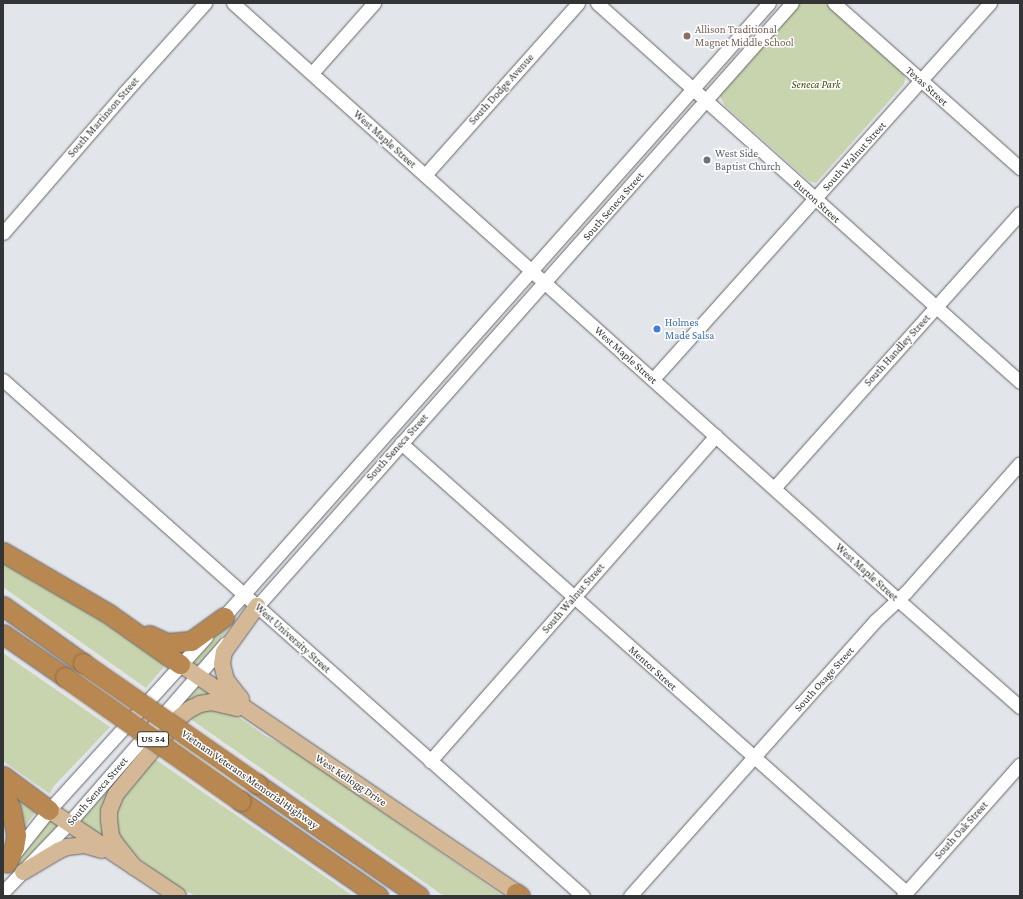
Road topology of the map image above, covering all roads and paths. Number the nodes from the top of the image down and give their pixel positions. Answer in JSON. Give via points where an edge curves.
{"nodes":[{"id":1,"x":206,"y":3,"type":"edge"},
{"id":2,"x":233,"y":3,"type":"edge"},
{"id":3,"x":374,"y":3,"type":"edge"},
{"id":4,"x":578,"y":3,"type":"edge"},
{"id":5,"x":597,"y":3,"type":"edge"},
{"id":6,"x":770,"y":3,"type":"edge"},
{"id":7,"x":792,"y":3,"type":"edge"},
{"id":8,"x":834,"y":3,"type":"edge"},
{"id":9,"x":990,"y":3,"type":"edge"},
{"id":10,"x":312,"y":74,"type":"junction"},
{"id":11,"x":921,"y":81,"type":"junction"},
{"id":12,"x":692,"y":89,"type":"junction"},
{"id":13,"x":706,"y":101,"type":"junction"},
{"id":14,"x":1020,"y":168,"type":"edge"},
{"id":15,"x":425,"y":175,"type":"junction"},
{"id":16,"x":815,"y":199,"type":"junction"},
{"id":17,"x":1020,"y":213,"type":"edge"},
{"id":18,"x":3,"y":233,"type":"edge"},
{"id":19,"x":532,"y":271,"type":"junction"},
{"id":20,"x":545,"y":283,"type":"junction"},
{"id":21,"x":936,"y":307,"type":"junction"},
{"id":22,"x":653,"y":379,"type":"junction"},
{"id":23,"x":3,"y":380,"type":"edge"},
{"id":24,"x":1020,"y":382,"type":"edge"},
{"id":25,"x":716,"y":436,"type":"junction"},
{"id":26,"x":401,"y":443,"type":"junction"},
{"id":27,"x":1020,"y":463,"type":"edge"},
{"id":28,"x":774,"y":488,"type":"junction"},
{"id":29,"x":3,"y":552,"type":"edge"},
{"id":30,"x":244,"y":595,"type":"junction"},
{"id":31,"x":575,"y":597,"type":"junction"},
{"id":32,"x":897,"y":599,"type":"junction"},
{"id":33,"x":3,"y":606,"type":"edge"},
{"id":34,"x":257,"y":606,"type":"junction"},
{"id":35,"x":109,"y":614,"type":"junction"},
{"id":36,"x":224,"y":617,"type":"junction"},
{"id":37,"x":3,"y":634,"type":"edge"},
{"id":38,"x":180,"y":664,"type":"junction"},
{"id":39,"x":198,"y":677,"type":"junction"},
{"id":40,"x":1020,"y":707,"type":"edge"},
{"id":41,"x":254,"y":714,"type":"junction"},
{"id":42,"x":753,"y":758,"type":"junction"},
{"id":43,"x":430,"y":761,"type":"junction"},
{"id":44,"x":1020,"y":764,"type":"edge"},
{"id":45,"x":3,"y":776,"type":"edge"},
{"id":46,"x":3,"y":792,"type":"edge"},
{"id":47,"x":49,"y":810,"type":"junction"},
{"id":48,"x":68,"y":824,"type":"junction"},
{"id":49,"x":134,"y":867,"type":"junction"},
{"id":50,"x":11,"y":868,"type":"edge"},
{"id":51,"x":3,"y":892,"type":"edge"},
{"id":52,"x":904,"y":894,"type":"edge"},
{"id":53,"x":519,"y":895,"type":"edge"},
{"id":54,"x":178,"y":896,"type":"edge"},
{"id":55,"x":378,"y":896,"type":"edge"},
{"id":56,"x":419,"y":896,"type":"edge"},
{"id":57,"x":583,"y":896,"type":"edge"},
{"id":58,"x":630,"y":896,"type":"edge"}],
"edges":[{"from":1,"to":18,"type":"street","name":"South Martinson Street","via":[[124,92]]},
{"from":2,"to":10,"type":"street","name":"West Maple Street"},
{"from":3,"to":10,"type":"street"},
{"from":4,"to":15,"type":"street","name":"South Dodge Avenue"},
{"from":5,"to":12,"type":"street","name":"Burton Street"},
{"from":6,"to":12,"type":"street","name":"South Seneca Street"},
{"from":7,"to":13,"type":"street","name":"South Seneca Street"},
{"from":8,"to":11,"type":"street","name":"Texas Street"},
{"from":9,"to":11,"type":"street","name":"South Walnut Street"},
{"from":10,"to":15,"type":"street","name":"West Maple Street"},
{"from":11,"to":14,"type":"street","name":"Texas Street"},
{"from":11,"to":16,"type":"street","name":"South Walnut Street"},
{"from":12,"to":13,"type":"street","name":"Burton Street"},
{"from":12,"to":19,"type":"street","name":"South Seneca Street"},
{"from":13,"to":16,"type":"street","name":"Burton Street"},
{"from":13,"to":20,"type":"street","name":"South Seneca Street"},
{"from":15,"to":19,"type":"street","name":"West Maple Street"},
{"from":16,"to":21,"type":"street","name":"Burton Street"},
{"from":16,"to":22,"type":"street","name":"South Walnut Street"},
{"from":17,"to":21,"type":"street","name":"South Handley Street"},
{"from":19,"to":20,"type":"street","name":"West Maple Street"},
{"from":19,"to":30,"type":"street","name":"South Seneca Street"},
{"from":20,"to":22,"type":"street","name":"West Maple Street"},
{"from":20,"to":26,"type":"street","name":"South Seneca Street"},
{"from":21,"to":24,"type":"street","name":"Burton Street"},
{"from":21,"to":28,"type":"street","name":"South Handley Street"},
{"from":22,"to":25,"type":"street","name":"West Maple Street"},
{"from":23,"to":30,"type":"street","name":"West University Street"},
{"from":25,"to":28,"type":"street","name":"West Maple Street"},
{"from":25,"to":31,"type":"street","name":"South Walnut Street"},
{"from":26,"to":31,"type":"street","name":"Mentor Street"},
{"from":26,"to":34,"type":"street","name":"South Seneca Street"},
{"from":27,"to":32,"type":"street","name":"South Osage Street"},
{"from":28,"to":32,"type":"street","name":"West Maple Street"},
{"from":29,"to":35,"type":"highway"},
{"from":30,"to":34,"type":"street","name":"West University Street"},
{"from":30,"to":36,"type":"street","name":"South Seneca Street"},
{"from":31,"to":42,"type":"street","name":"Mentor Street"},
{"from":31,"to":43,"type":"street","name":"South Walnut Street"},
{"from":32,"to":40,"type":"street","name":"West Maple Street"},
{"from":32,"to":42,"type":"street","name":"South Osage Street"},
{"from":33,"to":56,"type":"highway","name":"Vietnam Veterans Memorial Highway","number":"US 54","bridge":true},
{"from":34,"to":39,"type":"street","name":"South Seneca Street"},
{"from":34,"to":41,"type":"main road","via":[[224,652],[222,664],[226,680]]},
{"from":34,"to":43,"type":"street","name":"West University Street"},
{"from":35,"to":36,"type":"highway","via":[[167,643],[190,641]]},
{"from":35,"to":38,"type":"highway"},
{"from":36,"to":38,"type":"street","name":"South Seneca Street"},
{"from":37,"to":55,"type":"highway","name":"Vietnam Veterans Memorial Highway","number":"US 54","bridge":true},
{"from":38,"to":39,"type":"main road","name":"West Kellogg Drive"},
{"from":38,"to":47,"type":"street","name":"South Seneca Street"},
{"from":39,"to":41,"type":"main road","name":"West Kellogg Drive"},
{"from":39,"to":48,"type":"street","name":"South Seneca Street"},
{"from":41,"to":49,"type":"main road","via":[[211,702],[190,709],[180,717],[116,794],[109,810],[111,836]]},
{"from":41,"to":53,"type":"main road","name":"West Kellogg Drive"},
{"from":42,"to":52,"type":"street","name":"Mentor Street"},
{"from":42,"to":58,"type":"street","name":"South Osage Street"},
{"from":43,"to":57,"type":"street","name":"West University Street"},
{"from":44,"to":52,"type":"street","name":"South Oak Street"},
{"from":45,"to":47,"type":"highway"},
{"from":46,"to":50,"type":"highway","via":[[11,809],[16,835]]},
{"from":47,"to":48,"type":"main road"},
{"from":47,"to":50,"type":"street","name":"South Seneca Street"},
{"from":48,"to":49,"type":"main road"},
{"from":48,"to":50,"type":"street","name":"South Seneca Street"},
{"from":49,"to":50,"type":"main road","via":[[85,845],[67,848]]},
{"from":49,"to":54,"type":"main road"},
{"from":50,"to":51,"type":"street","name":"South Seneca Street"}]}
